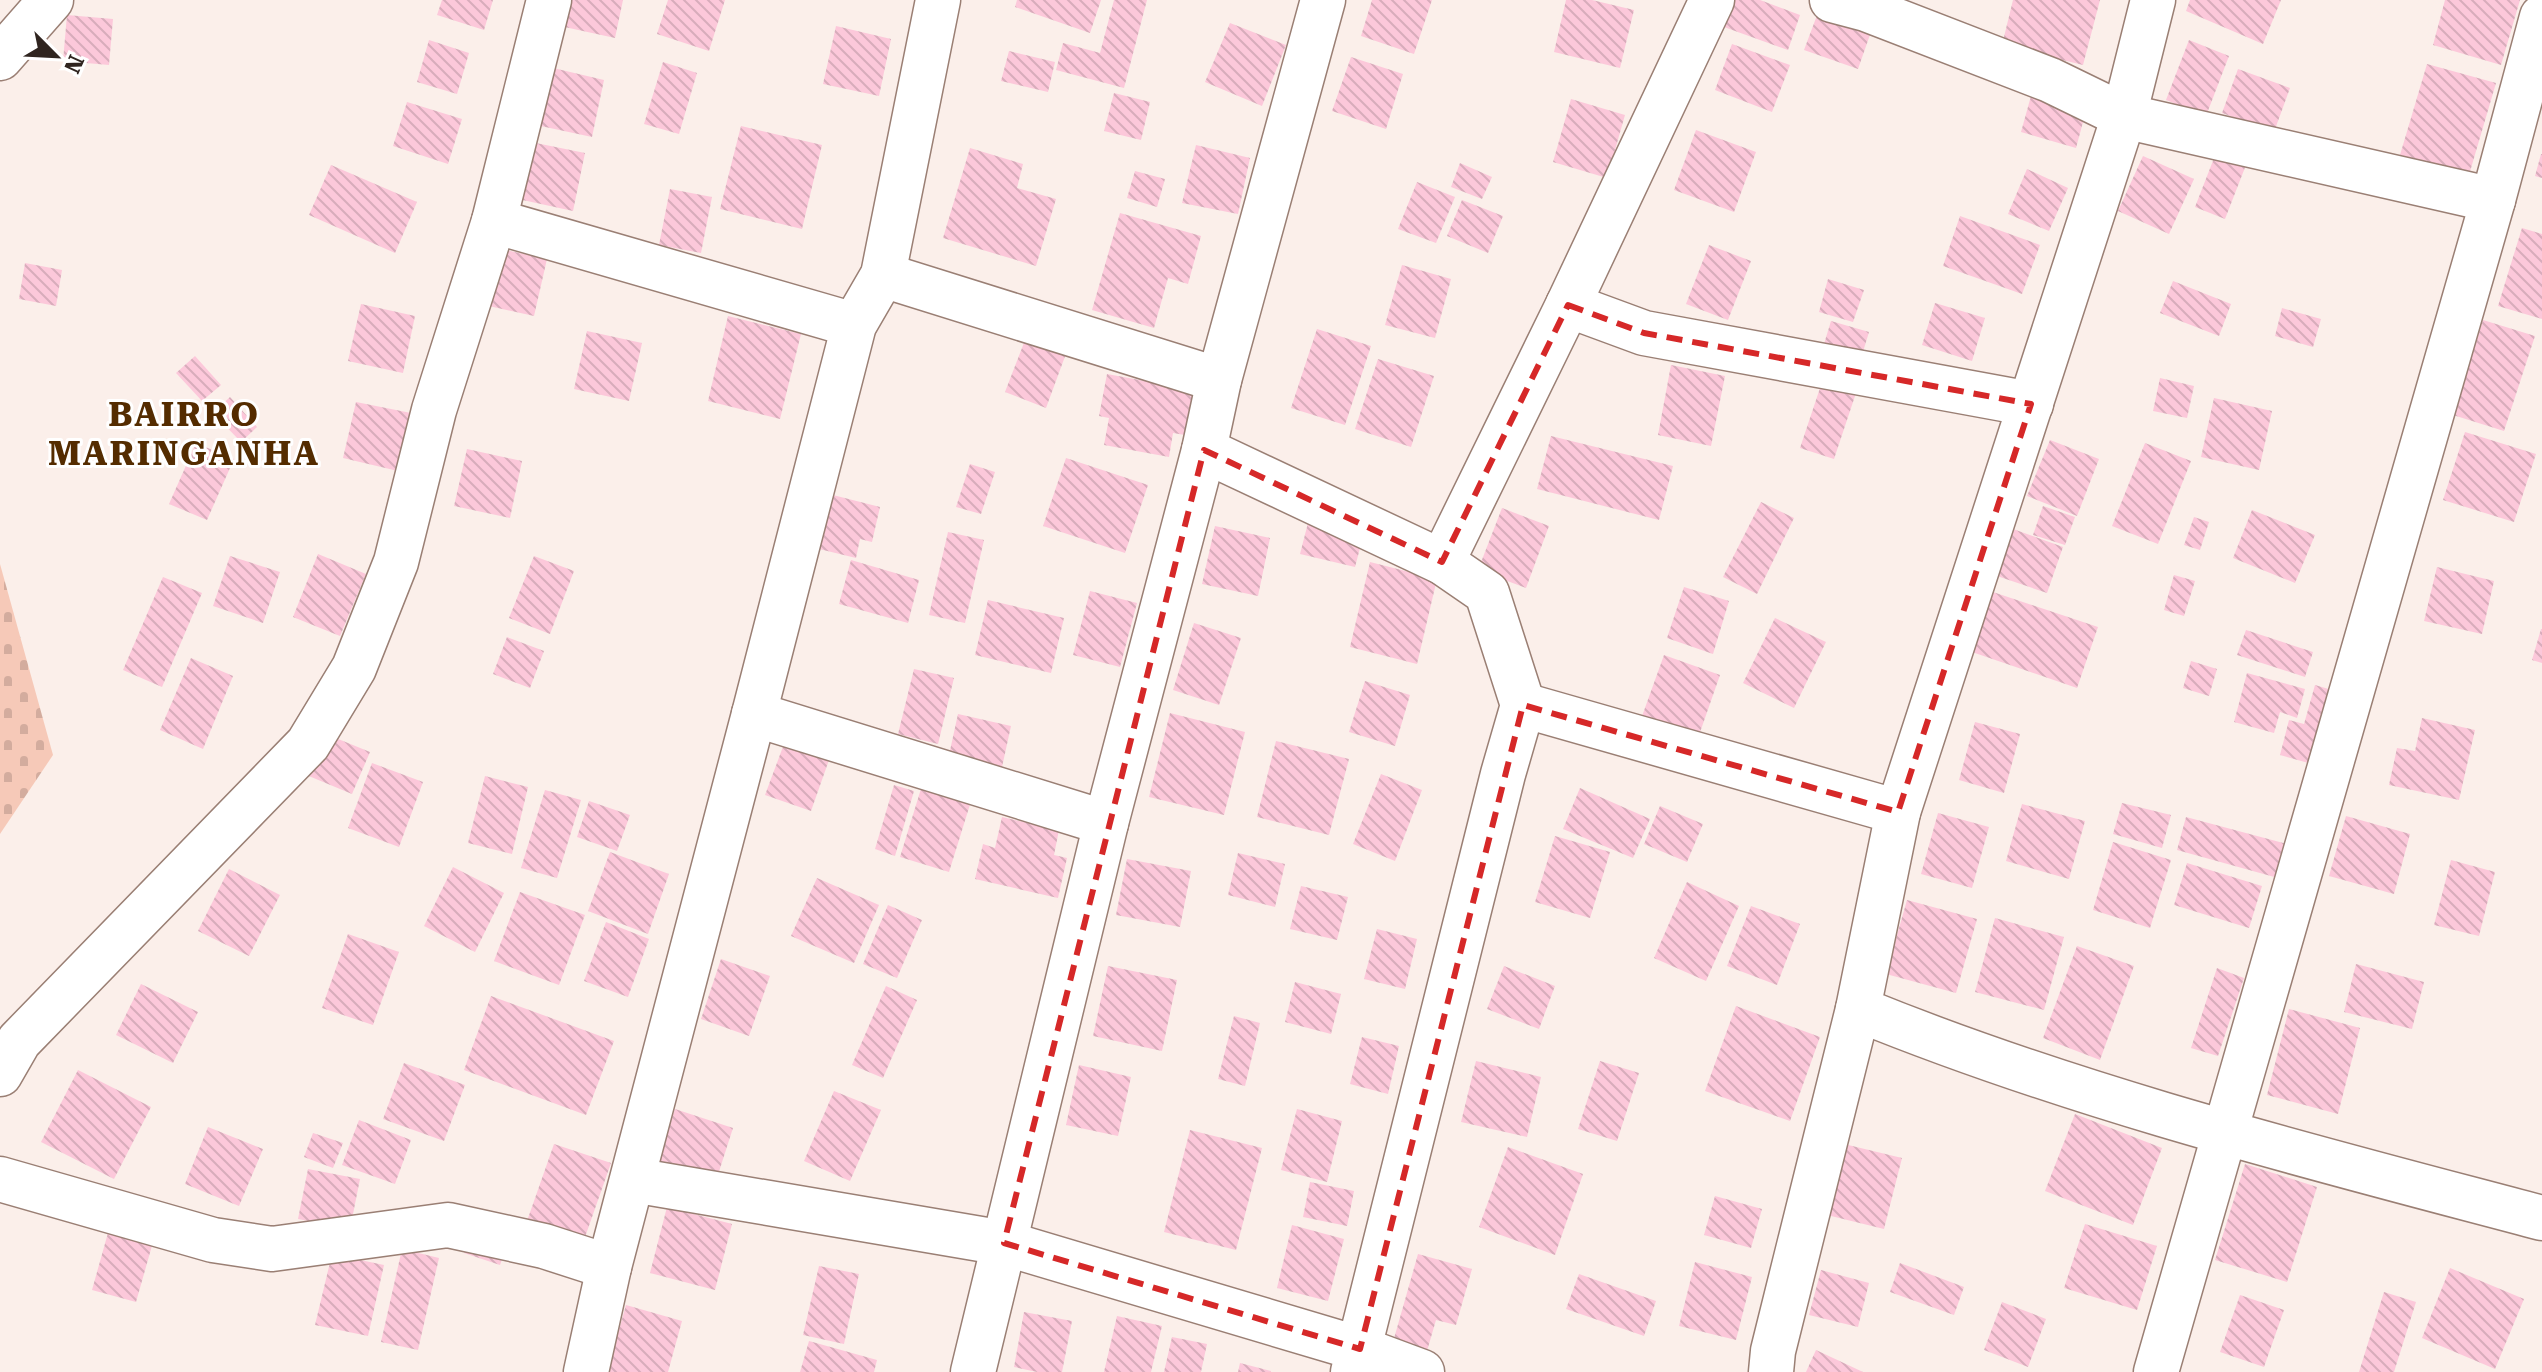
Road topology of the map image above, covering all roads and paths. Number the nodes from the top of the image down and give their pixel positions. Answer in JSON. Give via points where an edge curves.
{"nodes":[{"id":1,"x":51,"y":0,"type":"edge"},
{"id":2,"x":549,"y":0,"type":"edge"},
{"id":3,"x":938,"y":0,"type":"edge"},
{"id":4,"x":1323,"y":0,"type":"edge"},
{"id":5,"x":1712,"y":0,"type":"edge"},
{"id":6,"x":1832,"y":0,"type":"edge"},
{"id":7,"x":2153,"y":0,"type":"edge"},
{"id":8,"x":2542,"y":17,"type":"edge"},
{"id":9,"x":0,"y":58,"type":"edge"},
{"id":10,"x":2124,"y":116,"type":"junction"},
{"id":11,"x":2493,"y":200,"type":"junction"},
{"id":12,"x":494,"y":221,"type":"junction"},
{"id":13,"x":883,"y":275,"type":"junction"},
{"id":14,"x":1568,"y":305,"type":"junction"},
{"id":15,"x":854,"y":325,"type":"junction"},
{"id":16,"x":1219,"y":380,"type":"junction"},
{"id":17,"x":2031,"y":404,"type":"junction"},
{"id":18,"x":1204,"y":450,"type":"junction"},
{"id":19,"x":1442,"y":562,"type":"junction"},
{"id":20,"x":1523,"y":705,"type":"junction"},
{"id":21,"x":754,"y":714,"type":"junction"},
{"id":22,"x":1898,"y":812,"type":"junction"},
{"id":23,"x":1106,"y":823,"type":"junction"},
{"id":24,"x":1858,"y":1009,"type":"junction"},
{"id":25,"x":0,"y":1074,"type":"edge"},
{"id":26,"x":2226,"y":1134,"type":"junction"},
{"id":27,"x":0,"y":1179,"type":"edge"},
{"id":28,"x":633,"y":1180,"type":"junction"},
{"id":29,"x":2542,"y":1218,"type":"edge"},
{"id":30,"x":1004,"y":1243,"type":"junction"},
{"id":31,"x":609,"y":1267,"type":"junction"},
{"id":32,"x":1357,"y":1360,"type":"edge"},
{"id":33,"x":586,"y":1372,"type":"edge"},
{"id":34,"x":973,"y":1372,"type":"edge"},
{"id":35,"x":1422,"y":1372,"type":"edge"},
{"id":36,"x":1771,"y":1372,"type":"edge"},
{"id":37,"x":2156,"y":1372,"type":"edge"}],
"edges":[{"from":1,"to":9,"type":"street"},
{"from":2,"to":12,"type":"street"},
{"from":3,"to":13,"type":"street"},
{"from":4,"to":16,"type":"street"},
{"from":5,"to":14,"type":"street"},
{"from":6,"to":10,"type":"street","via":[[2036,75]]},
{"from":7,"to":10,"type":"street"},
{"from":8,"to":11,"type":"street"},
{"from":10,"to":11,"type":"street"},
{"from":10,"to":17,"type":"street"},
{"from":11,"to":26,"type":"street"},
{"from":12,"to":15,"type":"street"},
{"from":12,"to":25,"type":"street","via":[[434,410],[396,562],[354,668],[308,744],[19,1041]]},
{"from":13,"to":15,"type":"street"},
{"from":13,"to":16,"type":"street"},
{"from":14,"to":17,"type":"street","via":[[1644,333]]},
{"from":14,"to":19,"type":"street"},
{"from":15,"to":21,"type":"street"},
{"from":16,"to":18,"type":"street"},
{"from":17,"to":22,"type":"street"},
{"from":18,"to":19,"type":"street"},
{"from":18,"to":23,"type":"street"},
{"from":19,"to":20,"type":"street","via":[[1487,593]]},
{"from":20,"to":22,"type":"street"},
{"from":20,"to":32,"type":"street"},
{"from":21,"to":23,"type":"street"},
{"from":21,"to":28,"type":"street"},
{"from":22,"to":24,"type":"street"},
{"from":23,"to":30,"type":"street"},
{"from":24,"to":26,"type":"street"},
{"from":24,"to":36,"type":"street"},
{"from":26,"to":29,"type":"street"},
{"from":26,"to":37,"type":"street"},
{"from":27,"to":31,"type":"street","via":[[213,1240],[272,1249],[448,1225]]},
{"from":28,"to":30,"type":"street"},
{"from":28,"to":31,"type":"street"},
{"from":30,"to":32,"type":"street"},
{"from":30,"to":34,"type":"street"},
{"from":31,"to":33,"type":"street"},
{"from":32,"to":35,"type":"street"}]}
